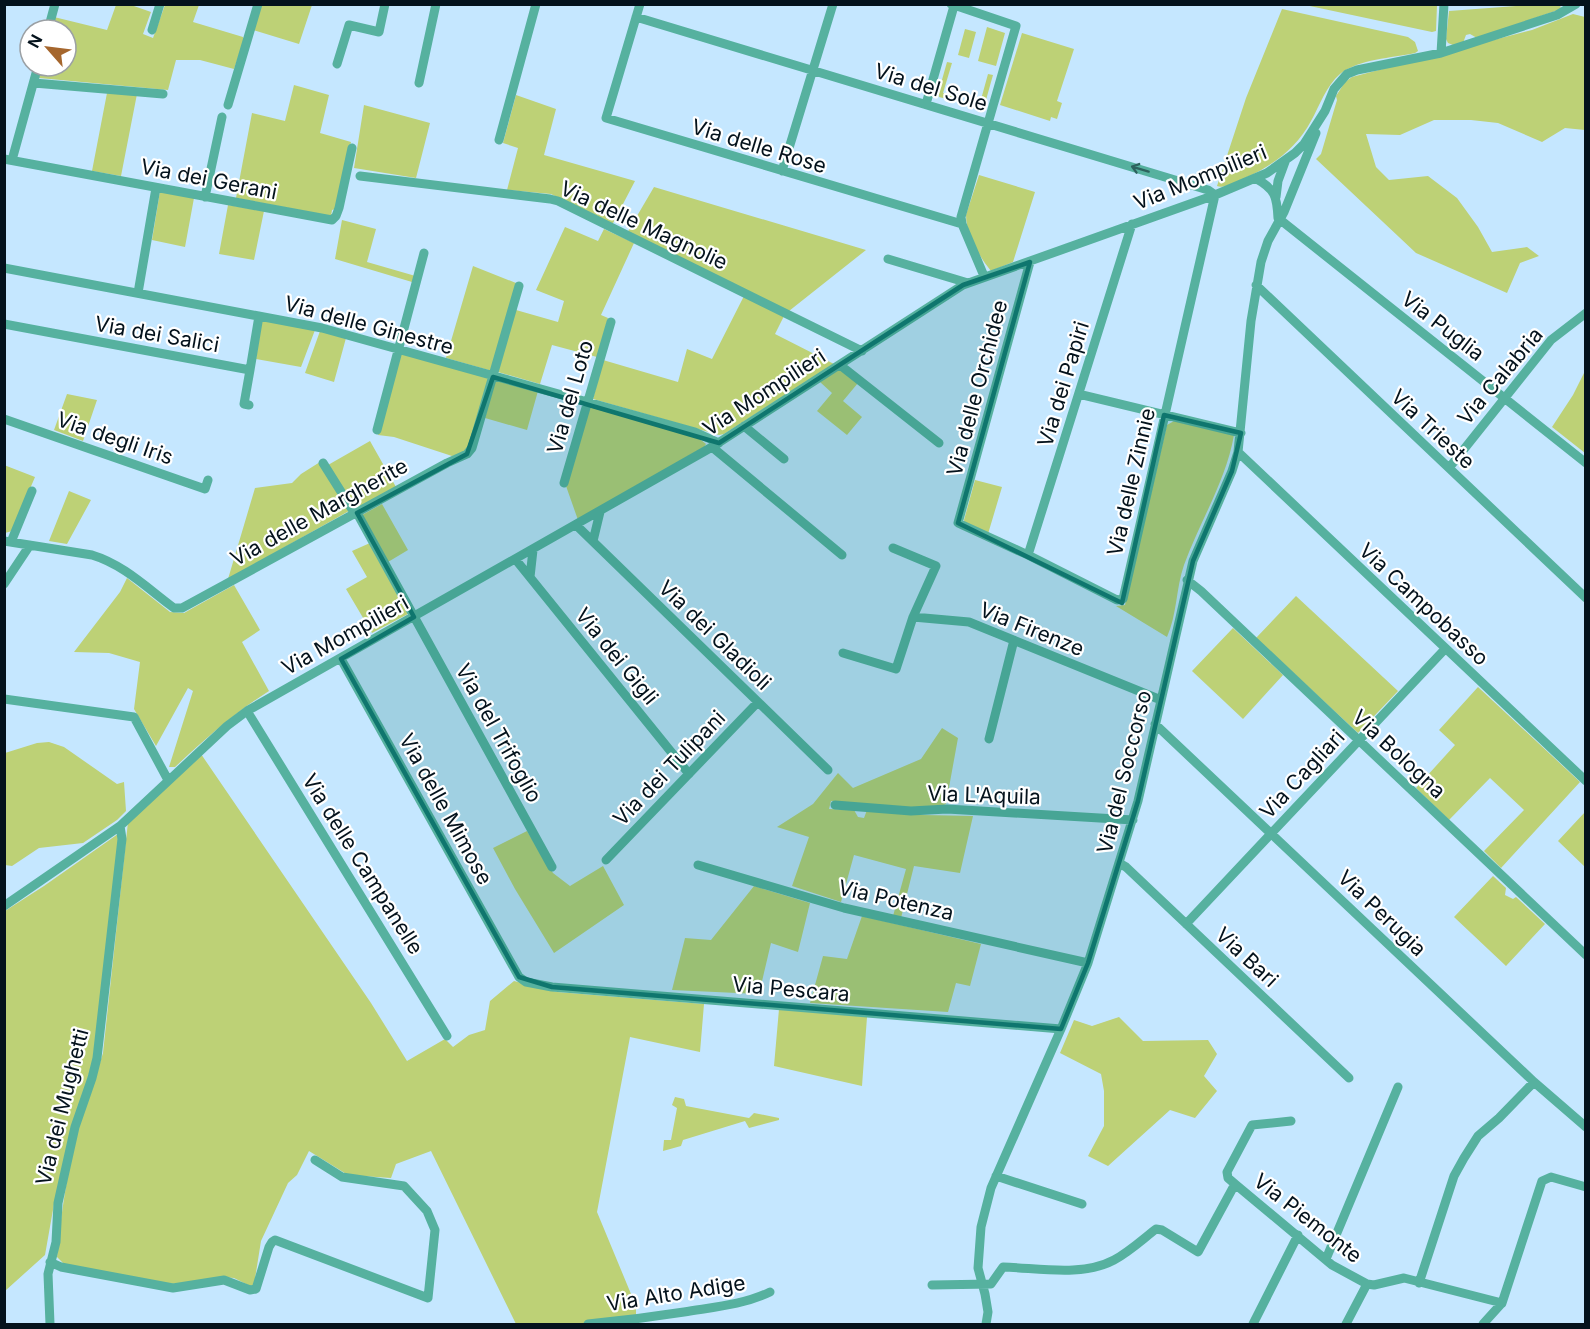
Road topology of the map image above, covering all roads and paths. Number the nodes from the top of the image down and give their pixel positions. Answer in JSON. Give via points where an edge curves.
{"nodes":[{"id":1,"x":160,"y":4,"type":"edge"},
{"id":2,"x":258,"y":4,"type":"edge"},
{"id":3,"x":385,"y":4,"type":"edge"},
{"id":4,"x":436,"y":4,"type":"edge"},
{"id":5,"x":536,"y":4,"type":"edge"},
{"id":6,"x":640,"y":4,"type":"edge"},
{"id":7,"x":832,"y":4,"type":"edge"},
{"id":8,"x":1444,"y":4,"type":"edge"},
{"id":9,"x":1576,"y":4,"type":"edge"},
{"id":10,"x":952,"y":5,"type":"edge"},
{"id":11,"x":636,"y":16,"type":"junction"},
{"id":12,"x":152,"y":30,"type":"dead end"},
{"id":13,"x":1441,"y":53,"type":"junction"},
{"id":14,"x":337,"y":63,"type":"dead end"},
{"id":15,"x":813,"y":70,"type":"junction"},
{"id":16,"x":35,"y":78,"type":"edge"},
{"id":17,"x":34,"y":83,"type":"junction"},
{"id":18,"x":419,"y":83,"type":"dead end"},
{"id":19,"x":164,"y":94,"type":"dead end"},
{"id":20,"x":926,"y":104,"type":"junction"},
{"id":21,"x":228,"y":105,"type":"dead end"},
{"id":22,"x":1324,"y":111,"type":"junction"},
{"id":23,"x":222,"y":117,"type":"dead end"},
{"id":24,"x":988,"y":123,"type":"junction"},
{"id":25,"x":499,"y":140,"type":"dead end"},
{"id":26,"x":352,"y":148,"type":"dead end"},
{"id":27,"x":8,"y":160,"type":"edge"},
{"id":28,"x":1281,"y":167,"type":"junction"},
{"id":29,"x":782,"y":171,"type":"junction"},
{"id":30,"x":360,"y":176,"type":"dead end"},
{"id":31,"x":1255,"y":178,"type":"junction"},
{"id":32,"x":1294,"y":187,"type":"junction"},
{"id":33,"x":156,"y":188,"type":"junction"},
{"id":34,"x":1215,"y":195,"type":"junction"},
{"id":35,"x":205,"y":197,"type":"junction"},
{"id":36,"x":1276,"y":198,"type":"junction"},
{"id":37,"x":1278,"y":218,"type":"junction"},
{"id":38,"x":962,"y":224,"type":"junction"},
{"id":39,"x":1132,"y":224,"type":"junction"},
{"id":40,"x":424,"y":254,"type":"dead end"},
{"id":41,"x":888,"y":259,"type":"dead end"},
{"id":42,"x":1030,"y":262,"type":"junction"},
{"id":43,"x":4,"y":268,"type":"edge"},
{"id":44,"x":984,"y":276,"type":"junction"},
{"id":45,"x":968,"y":283,"type":"junction"},
{"id":46,"x":1256,"y":285,"type":"junction"},
{"id":47,"x":519,"y":286,"type":"dead end"},
{"id":48,"x":138,"y":293,"type":"junction"},
{"id":49,"x":1586,"y":313,"type":"edge"},
{"id":50,"x":259,"y":316,"type":"junction"},
{"id":51,"x":611,"y":322,"type":"dead end"},
{"id":52,"x":4,"y":324,"type":"edge"},
{"id":53,"x":398,"y":350,"type":"junction"},
{"id":54,"x":862,"y":351,"type":"junction"},
{"id":55,"x":840,"y":365,"type":"junction"},
{"id":56,"x":250,"y":370,"type":"junction"},
{"id":57,"x":493,"y":376,"type":"junction"},
{"id":58,"x":1079,"y":394,"type":"junction"},
{"id":59,"x":1505,"y":398,"type":"junction"},
{"id":60,"x":588,"y":401,"type":"junction"},
{"id":61,"x":249,"y":405,"type":"dead end"},
{"id":62,"x":1164,"y":415,"type":"junction"},
{"id":63,"x":4,"y":419,"type":"edge"},
{"id":64,"x":744,"y":426,"type":"junction"},
{"id":65,"x":376,"y":430,"type":"dead end"},
{"id":66,"x":1241,"y":433,"type":"junction"},
{"id":67,"x":939,"y":443,"type":"dead end"},
{"id":68,"x":715,"y":445,"type":"junction"},
{"id":69,"x":1238,"y":452,"type":"junction"},
{"id":70,"x":784,"y":459,"type":"dead end"},
{"id":71,"x":323,"y":463,"type":"dead end"},
{"id":72,"x":1586,"y":463,"type":"edge"},
{"id":73,"x":1449,"y":468,"type":"junction"},
{"id":74,"x":208,"y":480,"type":"dead end"},
{"id":75,"x":564,"y":483,"type":"dead end"},
{"id":76,"x":32,"y":491,"type":"dead end"},
{"id":77,"x":600,"y":512,"type":"junction"},
{"id":78,"x":356,"y":514,"type":"junction"},
{"id":79,"x":958,"y":524,"type":"joint"},
{"id":80,"x":576,"y":525,"type":"junction"},
{"id":81,"x":593,"y":541,"type":"junction"},
{"id":82,"x":8,"y":542,"type":"edge"},
{"id":83,"x":30,"y":545,"type":"junction"},
{"id":84,"x":893,"y":548,"type":"dead end"},
{"id":85,"x":532,"y":550,"type":"junction"},
{"id":86,"x":842,"y":555,"type":"dead end"},
{"id":87,"x":1028,"y":555,"type":"junction"},
{"id":88,"x":516,"y":560,"type":"junction"},
{"id":89,"x":530,"y":576,"type":"junction"},
{"id":90,"x":1187,"y":580,"type":"junction"},
{"id":91,"x":4,"y":584,"type":"edge"},
{"id":92,"x":1586,"y":598,"type":"edge"},
{"id":93,"x":414,"y":617,"type":"junction"},
{"id":94,"x":913,"y":617,"type":"junction"},
{"id":95,"x":1014,"y":640,"type":"junction"},
{"id":96,"x":1444,"y":649,"type":"junction"},
{"id":97,"x":843,"y":653,"type":"dead end"},
{"id":98,"x":341,"y":659,"type":"junction"},
{"id":99,"x":4,"y":699,"type":"edge"},
{"id":100,"x":1161,"y":700,"type":"junction"},
{"id":101,"x":758,"y":702,"type":"junction"},
{"id":102,"x":247,"y":711,"type":"junction"},
{"id":103,"x":1155,"y":724,"type":"junction"},
{"id":104,"x":989,"y":738,"type":"dead end"},
{"id":105,"x":1358,"y":741,"type":"junction"},
{"id":106,"x":828,"y":770,"type":"dead end"},
{"id":107,"x":689,"y":774,"type":"junction"},
{"id":108,"x":168,"y":780,"type":"junction"},
{"id":109,"x":1586,"y":782,"type":"edge"},
{"id":110,"x":835,"y":805,"type":"dead end"},
{"id":111,"x":1133,"y":820,"type":"junction"},
{"id":112,"x":120,"y":826,"type":"junction"},
{"id":113,"x":1272,"y":832,"type":"junction"},
{"id":114,"x":606,"y":860,"type":"dead end"},
{"id":115,"x":1119,"y":863,"type":"junction"},
{"id":116,"x":698,"y":865,"type":"dead end"},
{"id":117,"x":552,"y":867,"type":"dead end"},
{"id":118,"x":4,"y":906,"type":"edge"},
{"id":119,"x":1186,"y":924,"type":"junction"},
{"id":120,"x":1586,"y":956,"type":"edge"},
{"id":121,"x":1088,"y":963,"type":"junction"},
{"id":122,"x":519,"y":977,"type":"joint"},
{"id":123,"x":1061,"y":1029,"type":"junction"},
{"id":124,"x":447,"y":1036,"type":"dead end"},
{"id":125,"x":1349,"y":1078,"type":"dead end"},
{"id":126,"x":1533,"y":1082,"type":"junction"},
{"id":127,"x":1398,"y":1086,"type":"dead end"},
{"id":128,"x":1291,"y":1121,"type":"dead end"},
{"id":129,"x":1586,"y":1127,"type":"edge"},
{"id":130,"x":315,"y":1160,"type":"dead end"},
{"id":131,"x":996,"y":1176,"type":"junction"},
{"id":132,"x":1235,"y":1184,"type":"junction"},
{"id":133,"x":1586,"y":1187,"type":"edge"},
{"id":134,"x":1082,"y":1204,"type":"dead end"},
{"id":135,"x":1298,"y":1235,"type":"junction"},
{"id":136,"x":1326,"y":1259,"type":"junction"},
{"id":137,"x":50,"y":1262,"type":"junction"},
{"id":138,"x":1419,"y":1283,"type":"junction"},
{"id":139,"x":982,"y":1284,"type":"junction"},
{"id":140,"x":1367,"y":1284,"type":"junction"},
{"id":141,"x":933,"y":1285,"type":"dead end"},
{"id":142,"x":770,"y":1292,"type":"dead end"},
{"id":143,"x":1502,"y":1304,"type":"junction"},
{"id":144,"x":50,"y":1324,"type":"edge"},
{"id":145,"x":588,"y":1324,"type":"edge"},
{"id":146,"x":987,"y":1324,"type":"edge"},
{"id":147,"x":1252,"y":1324,"type":"edge"},
{"id":148,"x":1346,"y":1324,"type":"edge"},
{"id":149,"x":1483,"y":1324,"type":"edge"}],
"edges":[{"from":1,"to":12,"type":"street"},
{"from":2,"to":21,"type":"street"},
{"from":3,"to":14,"type":"street","via":[[379,32],[349,25]]},
{"from":4,"to":18,"type":"street"},
{"from":5,"to":25,"type":"street"},
{"from":6,"to":11,"type":"street","name":"Via delle Rose"},
{"from":7,"to":15,"type":"street"},
{"from":8,"to":13,"type":"street"},
{"from":9,"to":13,"type":"street","name":"Via Mompilieri","via":[[1549,18]]},
{"from":10,"to":20,"type":"street"},
{"from":10,"to":24,"type":"street","via":[[1016,26]]},
{"from":11,"to":15,"type":"street","name":"Via del Sole"},
{"from":11,"to":29,"type":"street","name":"Via delle Rose","via":[[606,118]]},
{"from":13,"to":22,"type":"street","name":"Via Mompilieri","via":[[1347,74],[1334,89]]},
{"from":15,"to":20,"type":"street","name":"Via del Sole"},
{"from":15,"to":29,"type":"street"},
{"from":16,"to":17,"type":"street"},
{"from":17,"to":19,"type":"street"},
{"from":17,"to":27,"type":"street"},
{"from":20,"to":24,"type":"street","name":"Via del Sole"},
{"from":22,"to":28,"type":"street","name":"Via Mompilieri","via":[[1304,144]]},
{"from":22,"to":32,"type":"street","name":"Via del Soccorso"},
{"from":23,"to":35,"type":"street"},
{"from":34,"to":24,"type":"street","name":"Via del Sole","one_way":true},
{"from":24,"to":38,"type":"street"},
{"from":26,"to":35,"type":"street","name":"Via dei Gerani","via":[[339,208],[332,220]]},
{"from":27,"to":33,"type":"street","name":"Via dei Gerani"},
{"from":28,"to":31,"type":"street","name":"Via Mompilieri"},
{"from":28,"to":32,"type":"street"},
{"from":28,"to":36,"type":"street"},
{"from":29,"to":38,"type":"street","name":"Via delle Rose"},
{"from":30,"to":54,"type":"street","name":"Via delle Magnolie","via":[[558,201]]},
{"from":31,"to":34,"type":"street","name":"Via Mompilieri"},
{"from":31,"to":36,"type":"street","via":[[1272,189]]},
{"from":32,"to":37,"type":"street","name":"Via del Soccorso"},
{"from":33,"to":35,"type":"street","name":"Via dei Gerani"},
{"from":33,"to":48,"type":"street"},
{"from":34,"to":39,"type":"street","name":"Via Mompilieri"},
{"from":34,"to":62,"type":"street","name":"Via delle Zinnie"},
{"from":36,"to":37,"type":"street"},
{"from":37,"to":46,"type":"street","name":"Via del Soccorso"},
{"from":37,"to":59,"type":"street","name":"Via Puglia"},
{"from":38,"to":44,"type":"street"},
{"from":39,"to":42,"type":"street","name":"Via Mompilieri"},
{"from":39,"to":58,"type":"street","name":"Via dei Papiri"},
{"from":40,"to":53,"type":"street"},
{"from":41,"to":45,"type":"street"},
{"from":42,"to":44,"type":"street","name":"Via Mompilieri"},
{"from":42,"to":79,"type":"street","name":"Via delle Orchidee"},
{"from":43,"to":48,"type":"street","name":"Via delle Ginestre"},
{"from":44,"to":45,"type":"street","name":"Via Mompilieri"},
{"from":45,"to":54,"type":"street","name":"Via Mompilieri"},
{"from":46,"to":66,"type":"street","name":"Via del Soccorso"},
{"from":46,"to":73,"type":"street","name":"Via Trieste"},
{"from":47,"to":57,"type":"street","name":"Via delle Margherite"},
{"from":48,"to":50,"type":"street","name":"Via delle Ginestre"},
{"from":49,"to":59,"type":"street","name":"Via Calabria","via":[[1551,340]]},
{"from":50,"to":53,"type":"street","name":"Via delle Ginestre","via":[[322,328]]},
{"from":50,"to":56,"type":"street"},
{"from":51,"to":60,"type":"street","name":"Via del Loto"},
{"from":52,"to":56,"type":"street","name":"Via dei Salici"},
{"from":53,"to":57,"type":"street","name":"Via delle Ginestre"},
{"from":53,"to":65,"type":"street"},
{"from":54,"to":55,"type":"street","name":"Via Mompilieri"},
{"from":55,"to":64,"type":"street","name":"Via Mompilieri"},
{"from":55,"to":67,"type":"street"},
{"from":56,"to":61,"type":"street","via":[[244,404]]},
{"from":57,"to":60,"type":"street","name":"Via delle Ginestre"},
{"from":57,"to":78,"type":"street","name":"Via delle Margherite","via":[[467,454]]},
{"from":58,"to":62,"type":"street"},
{"from":58,"to":87,"type":"street","name":"Via dei Papiri"},
{"from":59,"to":72,"type":"street","name":"Via Puglia"},
{"from":59,"to":73,"type":"street","name":"Via Calabria"},
{"from":60,"to":68,"type":"street","name":"Via delle Ginestre","via":[[695,432]]},
{"from":60,"to":75,"type":"street","name":"Via del Loto"},
{"from":62,"to":66,"type":"street"},
{"from":62,"to":87,"type":"street","name":"Via delle Zinnie","via":[[1123,599],[1117,600]]},
{"from":63,"to":74,"type":"street","name":"Via degli Iris","via":[[205,489]]},
{"from":64,"to":68,"type":"street","name":"Via Mompilieri"},
{"from":64,"to":70,"type":"street"},
{"from":66,"to":69,"type":"street","name":"Via del Soccorso"},
{"from":68,"to":77,"type":"street","name":"Via Mompilieri"},
{"from":68,"to":86,"type":"street","name":"Via delle Ginestre"},
{"from":69,"to":90,"type":"street","name":"Via del Soccorso"},
{"from":69,"to":96,"type":"street","name":"Via Campobasso"},
{"from":71,"to":78,"type":"street","name":"Via del Trifoglio"},
{"from":73,"to":92,"type":"street","name":"Via Trieste"},
{"from":76,"to":82,"type":"street"},
{"from":77,"to":80,"type":"street","name":"Via Mompilieri"},
{"from":77,"to":81,"type":"street"},
{"from":78,"to":83,"type":"street","name":"Via delle Margherite","via":[[182,608],[174,608],[104,559]]},
{"from":78,"to":93,"type":"street","name":"Via del Trifoglio"},
{"from":79,"to":87,"type":"street","name":"Via delle Zinnie"},
{"from":80,"to":81,"type":"street","name":"Via dei Gladioli"},
{"from":80,"to":85,"type":"street","name":"Via Mompilieri"},
{"from":81,"to":101,"type":"street","name":"Via dei Gladioli"},
{"from":82,"to":83,"type":"street"},
{"from":83,"to":91,"type":"street"},
{"from":84,"to":94,"type":"street","via":[[936,566]]},
{"from":85,"to":88,"type":"street","name":"Via Mompilieri"},
{"from":85,"to":89,"type":"street"},
{"from":88,"to":89,"type":"street","name":"Via dei Gigli"},
{"from":88,"to":93,"type":"street","name":"Via Mompilieri"},
{"from":89,"to":107,"type":"street","name":"Via dei Gigli"},
{"from":90,"to":100,"type":"street","name":"Via del Soccorso"},
{"from":90,"to":105,"type":"street","name":"Via Bologna"},
{"from":93,"to":98,"type":"street","name":"Via Mompilieri"},
{"from":93,"to":117,"type":"street","name":"Via del Trifoglio"},
{"from":94,"to":95,"type":"street","name":"Via Firenze","via":[[969,622]]},
{"from":94,"to":97,"type":"street","via":[[896,669]]},
{"from":95,"to":100,"type":"street","name":"Via Firenze"},
{"from":95,"to":104,"type":"street"},
{"from":96,"to":105,"type":"street","name":"Via Cagliari"},
{"from":96,"to":109,"type":"street","name":"Via Campobasso"},
{"from":98,"to":102,"type":"street","name":"Via Mompilieri"},
{"from":98,"to":122,"type":"street","name":"Via delle Mimose"},
{"from":99,"to":108,"type":"street","via":[[134,717]]},
{"from":100,"to":103,"type":"street","name":"Via del Soccorso"},
{"from":101,"to":106,"type":"street","name":"Via dei Gladioli"},
{"from":101,"to":107,"type":"street","name":"Via dei Tulipani"},
{"from":102,"to":108,"type":"street","name":"Via Mompilieri"},
{"from":102,"to":124,"type":"street","name":"Via delle Campanelle"},
{"from":103,"to":111,"type":"street","name":"Via del Soccorso"},
{"from":103,"to":113,"type":"street","name":"Via Perugia"},
{"from":105,"to":113,"type":"street","name":"Via Cagliari"},
{"from":105,"to":120,"type":"street","name":"Via Bologna"},
{"from":107,"to":114,"type":"street","name":"Via dei Tulipani"},
{"from":108,"to":112,"type":"street","name":"Via Mompilieri"},
{"from":110,"to":111,"type":"street","name":"Via L'Aquila"},
{"from":111,"to":115,"type":"street","name":"Via del Soccorso"},
{"from":112,"to":118,"type":"street","name":"Via Mompilieri"},
{"from":112,"to":137,"type":"street","name":"Via dei Mughetti","via":[[122,839],[97,1058],[64,1173]]},
{"from":113,"to":119,"type":"street","name":"Via Cagliari"},
{"from":113,"to":126,"type":"street","name":"Via Perugia"},
{"from":115,"to":119,"type":"street","name":"Via Bari"},
{"from":115,"to":121,"type":"street","name":"Via del Soccorso"},
{"from":116,"to":121,"type":"street","name":"Via Potenza","via":[[844,908]]},
{"from":119,"to":125,"type":"street","name":"Via Bari"},
{"from":121,"to":123,"type":"street","name":"Via del Soccorso"},
{"from":122,"to":123,"type":"street","name":"Via Pescara","via":[[552,987]]},
{"from":123,"to":131,"type":"street","name":"Via del Soccorso"},
{"from":126,"to":129,"type":"street","name":"Via Perugia"},
{"from":126,"to":138,"type":"street","via":[[1478,1136],[1464,1158],[1454,1176]]},
{"from":127,"to":136,"type":"street"},
{"from":128,"to":132,"type":"street","via":[[1252,1125],[1227,1172]]},
{"from":130,"to":137,"type":"street","via":[[342,1176],[404,1186],[427,1211],[435,1230],[428,1298],[275,1240],[269,1247],[256,1290],[224,1280],[172,1288]]},
{"from":131,"to":134,"type":"street"},
{"from":131,"to":139,"type":"street","name":"Via del Soccorso","via":[[981,1227],[978,1268]]},
{"from":132,"to":135,"type":"street","name":"Via Piemonte"},
{"from":132,"to":139,"type":"street","name":"Via Piemonte","via":[[1198,1252],[1156,1229],[1114,1260],[1094,1267],[1004,1267],[991,1284]]},
{"from":133,"to":143,"type":"street","via":[[1551,1178],[1542,1181]]},
{"from":135,"to":136,"type":"street","name":"Via Piemonte"},
{"from":135,"to":147,"type":"street"},
{"from":136,"to":140,"type":"street","name":"Via Piemonte"},
{"from":137,"to":144,"type":"street","name":"Via dei Mughetti"},
{"from":138,"to":140,"type":"street","name":"Via Piemonte","via":[[1404,1278]]},
{"from":138,"to":143,"type":"street","name":"Via Piemonte"},
{"from":139,"to":141,"type":"street"},
{"from":139,"to":146,"type":"street","name":"Via del Soccorso"},
{"from":140,"to":148,"type":"street"},
{"from":142,"to":145,"type":"street","name":"Via Alto Adige","via":[[727,1306]]},
{"from":143,"to":149,"type":"street"}]}
